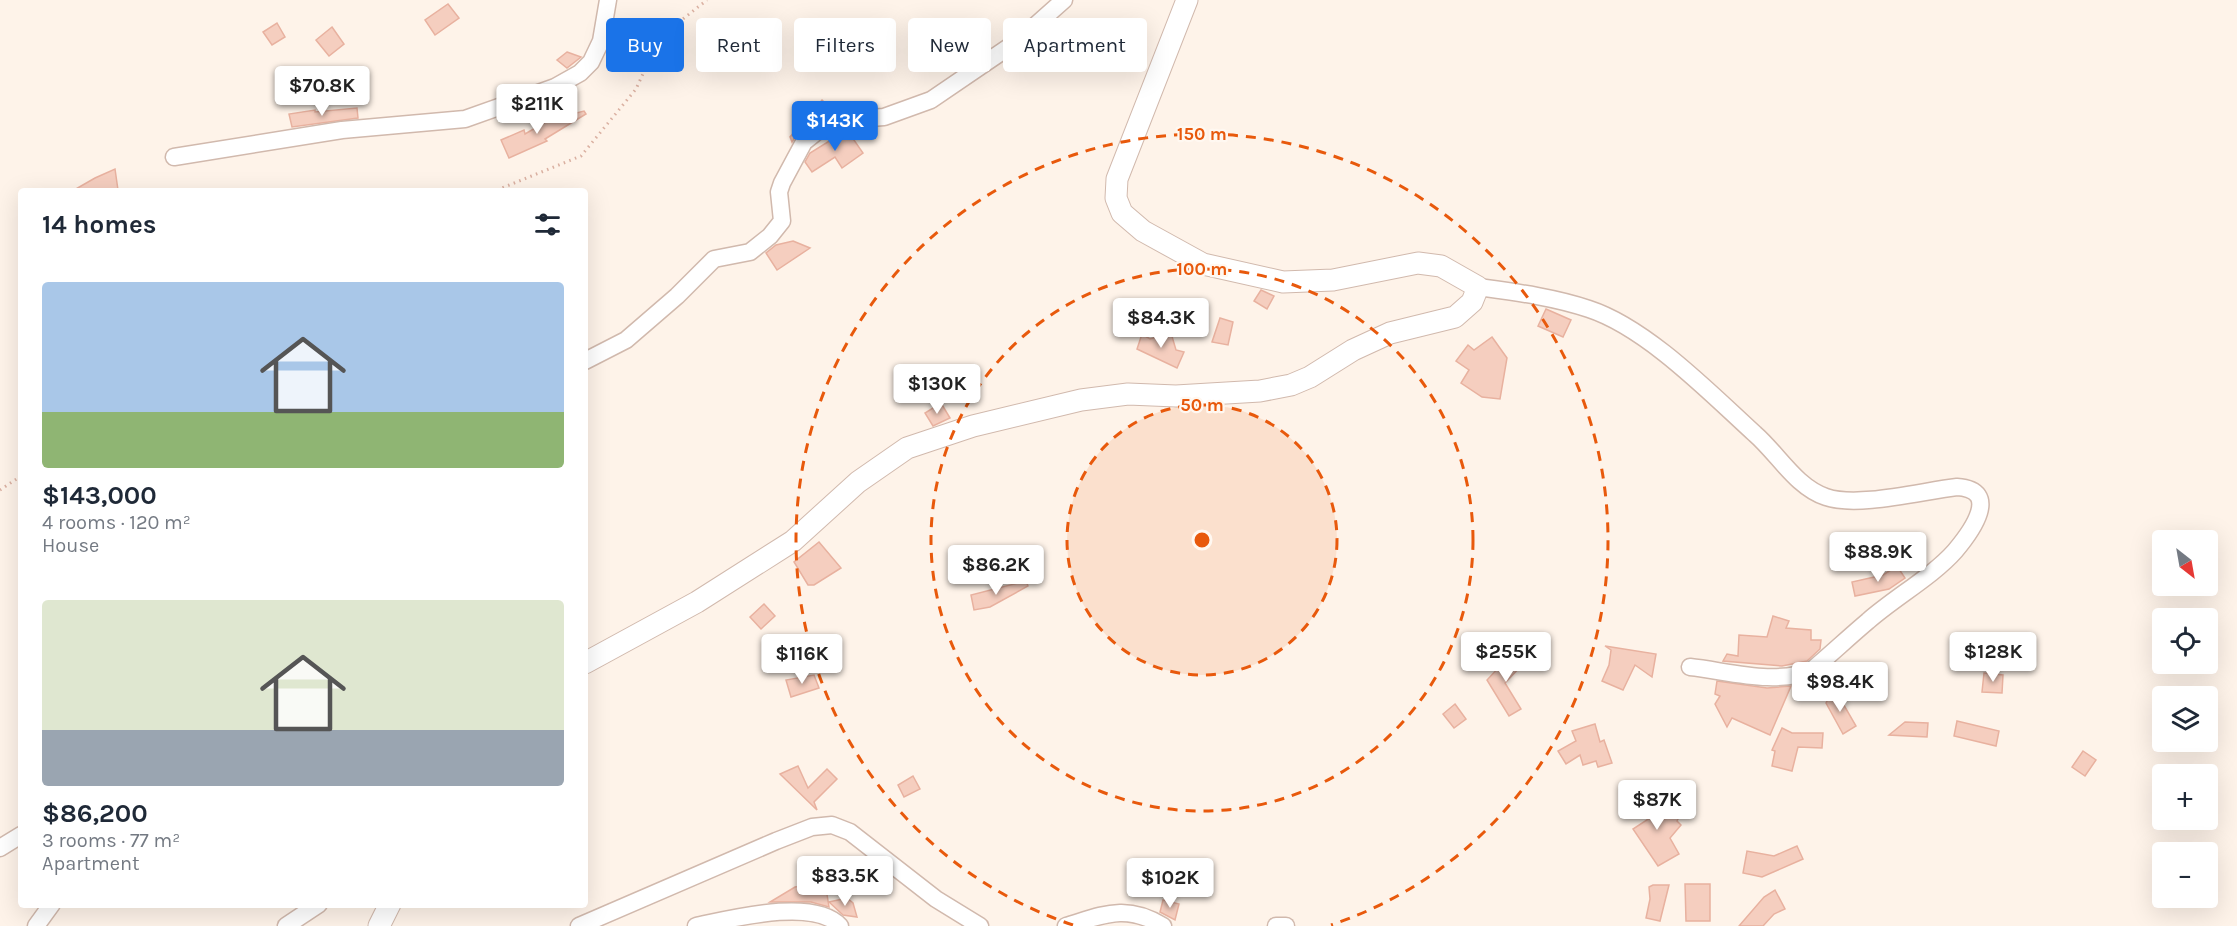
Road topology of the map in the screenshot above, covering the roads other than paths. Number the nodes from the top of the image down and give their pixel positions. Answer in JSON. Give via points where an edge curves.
{"nodes":[{"id":1,"x":608,"y":0,"type":"edge"},
{"id":2,"x":1064,"y":0,"type":"edge"},
{"id":3,"x":1187,"y":0,"type":"edge"},
{"id":4,"x":174,"y":157,"type":"dead end"},
{"id":5,"x":1478,"y":287,"type":"junction"},
{"id":6,"x":588,"y":359,"type":"edge"},
{"id":7,"x":588,"y":661,"type":"edge"},
{"id":8,"x":1690,"y":667,"type":"dead end"},
{"id":9,"x":18,"y":837,"type":"edge"},
{"id":10,"x":0,"y":848,"type":"edge"},
{"id":11,"x":49,"y":908,"type":"edge"},
{"id":12,"x":313,"y":908,"type":"edge"},
{"id":13,"x":36,"y":926,"type":"edge"},
{"id":14,"x":285,"y":926,"type":"edge"},
{"id":15,"x":579,"y":926,"type":"edge"},
{"id":16,"x":696,"y":926,"type":"edge"},
{"id":17,"x":840,"y":926,"type":"edge"},
{"id":18,"x":980,"y":926,"type":"edge"},
{"id":19,"x":1066,"y":926,"type":"edge"},
{"id":20,"x":1163,"y":926,"type":"edge"},
{"id":21,"x":1276,"y":926,"type":"edge"},
{"id":22,"x":1286,"y":926,"type":"edge"}],
"edges":[{"from":1,"to":4,"type":"street","via":[[601,41],[591,62],[555,87],[465,119],[342,130]]},
{"from":2,"to":6,"type":"street","via":[[1018,40],[931,100],[884,117],[842,120],[819,130],[804,142],[782,183],[782,221],[770,236],[750,252],[714,260],[626,339]]},
{"from":3,"to":5,"type":"street","via":[[1117,179],[1116,198],[1122,213],[1143,231],[1203,264],[1283,282],[1333,280],[1418,263],[1441,266]]},
{"from":5,"to":7,"type":"street","via":[[1472,302],[1455,317],[1390,333],[1292,384],[1260,391],[1176,396],[1128,394],[1081,400],[973,426],[907,448],[858,482],[793,542],[698,602]]},
{"from":5,"to":8,"type":"street","via":[[1590,309],[1638,334],[1750,429],[1804,485],[1827,497],[1884,498],[1957,487],[1977,494],[1981,502],[1978,517],[1954,552],[1812,670],[1802,675],[1762,676]]},
{"from":9,"to":10,"type":"street"},
{"from":11,"to":13,"type":"street"},
{"from":12,"to":14,"type":"street"},
{"from":15,"to":18,"type":"street","via":[[776,841],[812,827],[832,825],[850,832],[936,899]]},
{"from":16,"to":17,"type":"street","via":[[780,911],[821,915]]},
{"from":19,"to":20,"type":"street","via":[[1112,912],[1153,920]]},
{"from":21,"to":22,"type":"street"}]}
